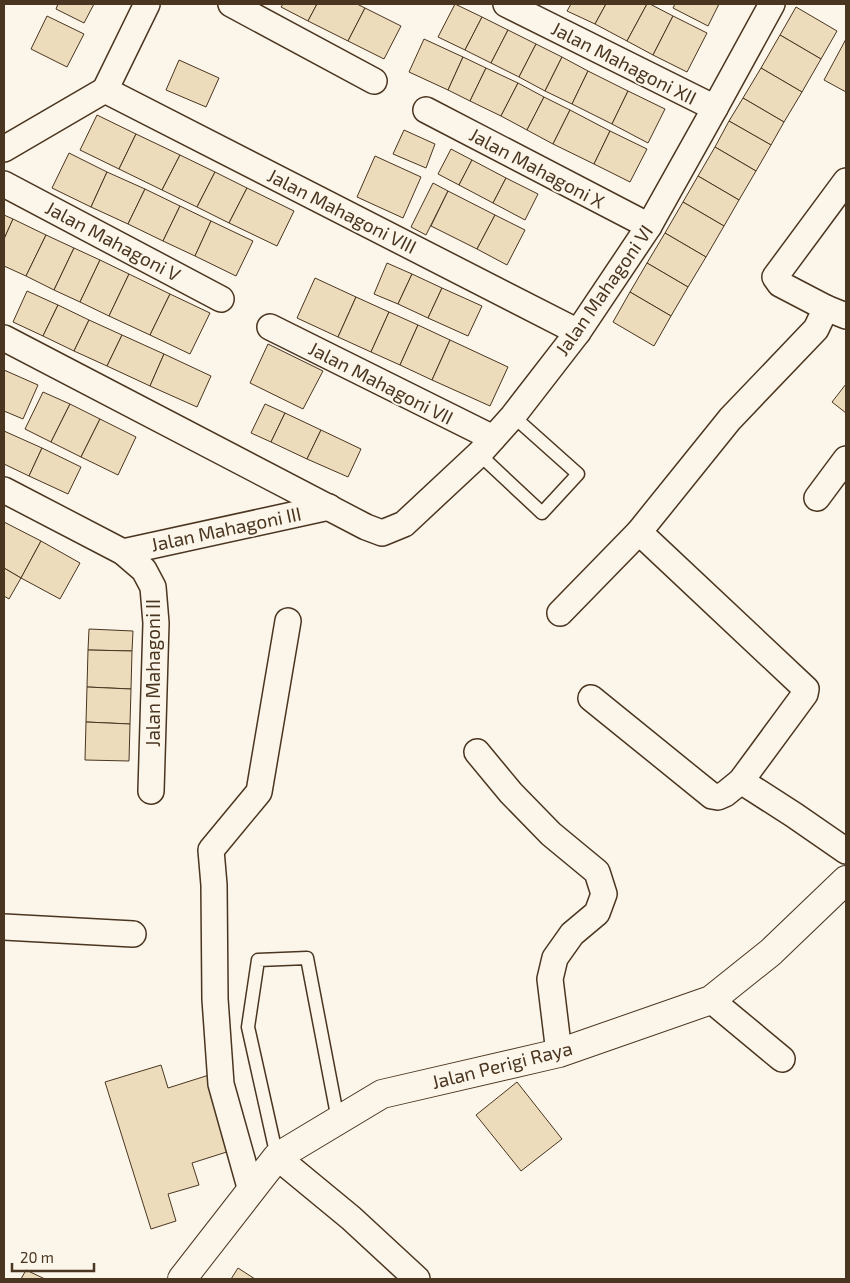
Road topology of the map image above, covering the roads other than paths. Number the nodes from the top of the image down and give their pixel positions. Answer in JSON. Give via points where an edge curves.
{"nodes":[{"id":1,"x":146,"y":4,"type":"edge"},
{"id":2,"x":231,"y":4,"type":"edge"},
{"id":3,"x":506,"y":4,"type":"edge"},
{"id":4,"x":772,"y":4,"type":"edge"},
{"id":5,"x":374,"y":81,"type":"dead end"},
{"id":6,"x":106,"y":90,"type":"junction"},
{"id":7,"x":715,"y":108,"type":"junction"},
{"id":8,"x":426,"y":110,"type":"dead end"},
{"id":9,"x":4,"y":149,"type":"edge"},
{"id":10,"x":846,"y":181,"type":"edge"},
{"id":11,"x":4,"y":184,"type":"edge"},
{"id":12,"x":649,"y":226,"type":"junction"},
{"id":13,"x":221,"y":299,"type":"dead end"},
{"id":14,"x":836,"y":312,"type":"edge"},
{"id":15,"x":270,"y":327,"type":"dead end"},
{"id":16,"x":578,"y":332,"type":"junction"},
{"id":17,"x":4,"y":338,"type":"edge"},
{"id":18,"x":513,"y":416,"type":"junction"},
{"id":19,"x":486,"y":446,"type":"junction"},
{"id":20,"x":846,"y":459,"type":"edge"},
{"id":21,"x":4,"y":490,"type":"edge"},
{"id":22,"x":817,"y":498,"type":"dead end"},
{"id":23,"x":329,"y":507,"type":"junction"},
{"id":24,"x":639,"y":532,"type":"junction"},
{"id":25,"x":123,"y":552,"type":"junction"},
{"id":26,"x":560,"y":613,"type":"dead end"},
{"id":27,"x":288,"y":621,"type":"dead end"},
{"id":28,"x":591,"y":698,"type":"dead end"},
{"id":29,"x":477,"y":752,"type":"dead end"},
{"id":30,"x":741,"y":781,"type":"junction"},
{"id":31,"x":151,"y":791,"type":"dead end"},
{"id":32,"x":846,"y":851,"type":"edge"},
{"id":33,"x":846,"y":880,"type":"edge"},
{"id":34,"x":4,"y":927,"type":"edge"},
{"id":35,"x":133,"y":934,"type":"dead end"},
{"id":36,"x":711,"y":1000,"type":"junction"},
{"id":37,"x":559,"y":1053,"type":"junction"},
{"id":38,"x":782,"y":1060,"type":"dead end"},
{"id":39,"x":338,"y":1120,"type":"junction"},
{"id":40,"x":277,"y":1157,"type":"junction"},
{"id":41,"x":251,"y":1191,"type":"junction"},
{"id":42,"x":182,"y":1279,"type":"edge"},
{"id":43,"x":417,"y":1279,"type":"edge"}],
"edges":[{"from":1,"to":6,"type":"street"},
{"from":2,"to":5,"type":"street"},
{"from":3,"to":7,"type":"street","name":"Jalan Mahagoni XII"},
{"from":4,"to":7,"type":"street","name":"Jalan Mahagoni VI"},
{"from":6,"to":9,"type":"street"},
{"from":6,"to":16,"type":"street","name":"Jalan Mahagoni VIII"},
{"from":7,"to":12,"type":"street","name":"Jalan Mahagoni VI"},
{"from":8,"to":12,"type":"street","name":"Jalan Mahagoni X"},
{"from":10,"to":14,"type":"street","via":[[775,277],[780,284]]},
{"from":11,"to":13,"type":"street","name":"Jalan Mahagoni V"},
{"from":12,"to":16,"type":"street","name":"Jalan Mahagoni VI"},
{"from":14,"to":24,"type":"street","via":[[730,419]]},
{"from":15,"to":19,"type":"street","name":"Jalan Mahagoni VII"},
{"from":16,"to":18,"type":"street","name":"Jalan Mahagoni VI"},
{"from":17,"to":23,"type":"street"},
{"from":18,"to":19,"type":"street","name":"Jalan Mahagoni VI"},
{"from":18,"to":19,"type":"lane","via":[[578,474],[542,513]]},
{"from":19,"to":23,"type":"street","name":"Jalan Mahagoni VI","via":[[404,524],[382,533]]},
{"from":20,"to":22,"type":"street"},
{"from":21,"to":25,"type":"street","name":"Jalan Mahagoni II"},
{"from":23,"to":25,"type":"street","name":"Jalan Mahagoni III"},
{"from":24,"to":26,"type":"street"},
{"from":24,"to":30,"type":"street","via":[[806,688],[805,694]]},
{"from":25,"to":31,"type":"street","name":"Jalan Mahagoni II","via":[[144,570],[154,587],[156,623]]},
{"from":27,"to":41,"type":"street","via":[[259,792],[211,850],[221,1084]]},
{"from":28,"to":30,"type":"street","via":[[712,796],[725,794]]},
{"from":29,"to":37,"type":"street","via":[[551,834],[597,872],[604,894],[597,912],[572,934],[555,958],[550,979]]},
{"from":30,"to":32,"type":"street"},
{"from":33,"to":36,"type":"street","name":"Jalan Perigi Raya","via":[[771,952]]},
{"from":34,"to":35,"type":"street"},
{"from":36,"to":37,"type":"street","name":"Jalan Perigi Raya"},
{"from":36,"to":38,"type":"street"},
{"from":37,"to":39,"type":"street","name":"Jalan Perigi Raya","via":[[382,1094]]},
{"from":39,"to":40,"type":"street","name":"Jalan Perigi Raya"},
{"from":39,"to":40,"type":"lane","via":[[307,958],[258,960],[248,1027]]},
{"from":40,"to":41,"type":"street","name":"Jalan Perigi Raya"},
{"from":40,"to":43,"type":"street","via":[[351,1218]]},
{"from":41,"to":42,"type":"street","name":"Jalan Perigi Raya"}]}
